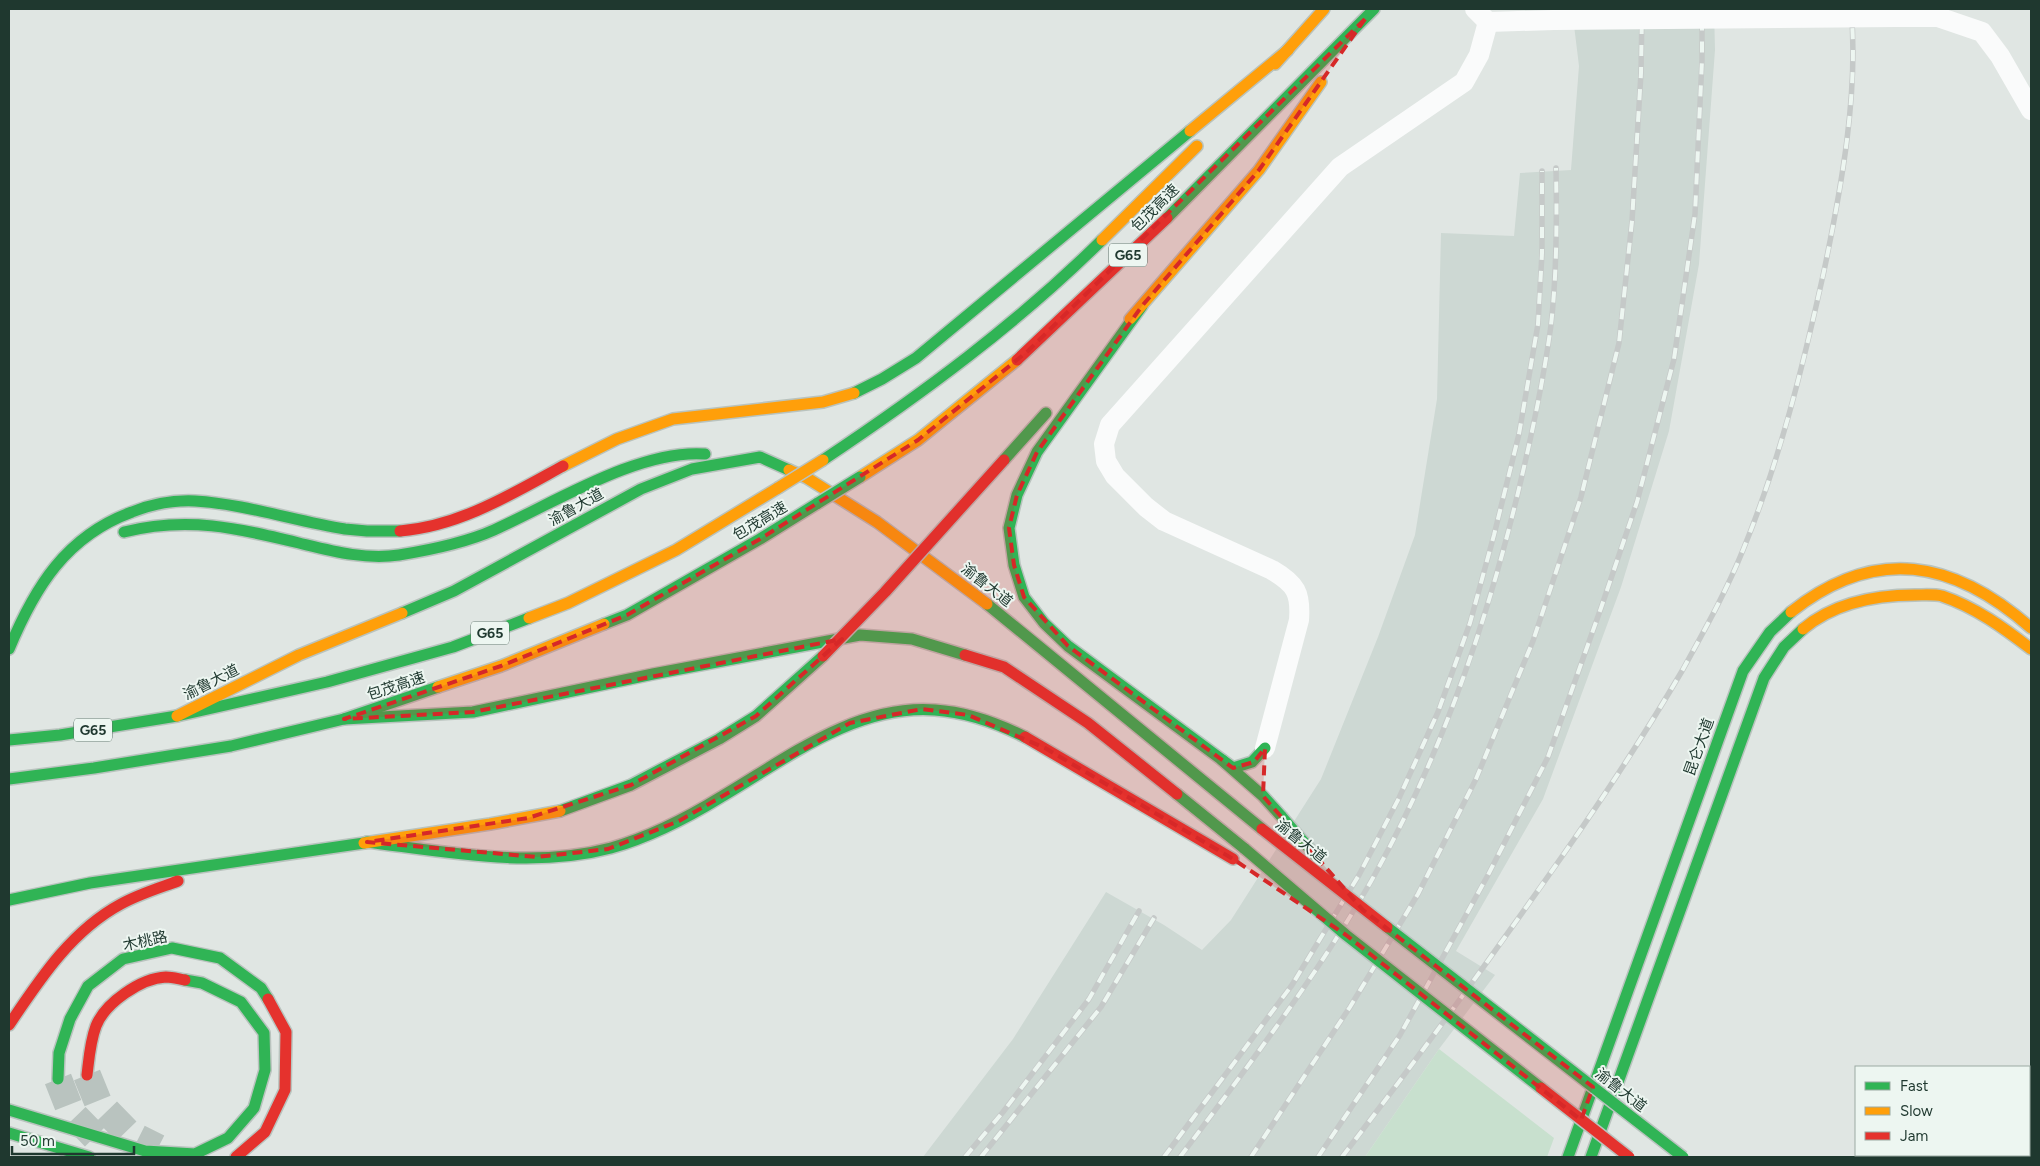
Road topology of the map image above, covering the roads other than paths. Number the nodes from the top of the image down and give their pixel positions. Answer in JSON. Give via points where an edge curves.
{"nodes":[{"id":1,"x":1324,"y":9,"type":"edge"},
{"id":2,"x":1374,"y":9,"type":"edge"},
{"id":3,"x":1482,"y":15,"type":"edge"},
{"id":4,"x":1365,"y":19,"type":"junction"},
{"id":5,"x":1288,"y":50,"type":"junction"},
{"id":6,"x":2031,"y":110,"type":"edge"},
{"id":7,"x":1227,"y":115,"type":"dead end"},
{"id":8,"x":1207,"y":136,"type":"dead end"},
{"id":9,"x":1142,"y":306,"type":"junction"},
{"id":10,"x":1070,"y":386,"type":"dead end"},
{"id":11,"x":1056,"y":401,"type":"dead end"},
{"id":12,"x":760,"y":457,"type":"junction"},
{"id":13,"x":114,"y":536,"type":"dead end"},
{"id":14,"x":86,"y":552,"type":"dead end"},
{"id":15,"x":2031,"y":628,"type":"edge"},
{"id":16,"x":10,"y":644,"type":"edge"},
{"id":17,"x":2031,"y":649,"type":"edge"},
{"id":18,"x":177,"y":716,"type":"junction"},
{"id":19,"x":344,"y":719,"type":"junction"},
{"id":20,"x":9,"y":740,"type":"edge"},
{"id":21,"x":1217,"y":756,"type":"junction"},
{"id":22,"x":1264,"y":756,"type":"joint"},
{"id":23,"x":9,"y":779,"type":"edge"},
{"id":24,"x":1261,"y":781,"type":"dead end"},
{"id":25,"x":1262,"y":796,"type":"junction"},
{"id":26,"x":367,"y":842,"type":"junction"},
{"id":27,"x":235,"y":861,"type":"junction"},
{"id":28,"x":1237,"y":862,"type":"dead end"},
{"id":29,"x":1265,"y":881,"type":"dead end"},
{"id":30,"x":9,"y":900,"type":"edge"},
{"id":31,"x":1363,"y":910,"type":"junction"},
{"id":32,"x":1346,"y":935,"type":"junction"},
{"id":33,"x":9,"y":1025,"type":"edge"},
{"id":34,"x":87,"y":1075,"type":"tunnel mouth"},
{"id":35,"x":58,"y":1079,"type":"tunnel mouth"},
{"id":36,"x":9,"y":1110,"type":"edge"},
{"id":37,"x":9,"y":1133,"type":"edge"},
{"id":38,"x":89,"y":1157,"type":"edge"},
{"id":39,"x":236,"y":1157,"type":"edge"},
{"id":40,"x":1568,"y":1157,"type":"edge"},
{"id":41,"x":1591,"y":1157,"type":"edge"},
{"id":42,"x":1629,"y":1157,"type":"edge"},
{"id":43,"x":1683,"y":1157,"type":"edge"}],
"edges":[{"from":1,"to":5,"type":"main road"},
{"from":2,"to":4,"type":"main road","name":"包茂高速","number":"G65"},
{"from":3,"to":6,"type":"street","bridge":true,"via":[[1554,20],[1938,17],[1982,32]]},
{"from":3,"to":22,"type":"street","via":[[1479,55],[1464,82],[1340,167],[1110,426],[1104,444],[1106,461],[1115,476],[1164,521],[1272,570],[1296,588],[1300,602],[1299,620]]},
{"from":4,"to":9,"type":"main road","via":[[1259,170]]},
{"from":4,"to":19,"type":"main road","name":"包茂高速","number":"G65","bridge":true,"via":[[1156,229],[1028,351],[918,440],[760,539],[627,615],[501,666]]},
{"from":5,"to":7,"type":"main road"},
{"from":5,"to":16,"type":"main road","via":[[916,358],[865,390],[823,402],[674,419],[616,440],[466,516],[433,526],[374,531],[338,528],[202,502],[173,501],[146,507],[99,527],[79,540],[59,560],[46,576]]},
{"from":8,"to":18,"type":"main road","name":"包茂高速","number":"G65","bridge":true,"via":[[1098,244],[994,338],[891,415],[676,550],[568,603],[453,647],[328,682]]},
{"from":9,"to":10,"type":"main road"},
{"from":9,"to":21,"type":"main road","via":[[1037,452],[1017,495],[1009,528],[1014,565],[1024,597],[1068,646]]},
{"from":11,"to":26,"type":"main road","bridge":true,"via":[[885,592],[824,656],[756,716],[631,785],[547,814]]},
{"from":12,"to":13,"type":"main road","via":[[691,453],[646,462],[591,483],[492,531],[461,542],[398,555],[353,555],[195,523],[162,523]]},
{"from":12,"to":18,"type":"main road","name":"渝鲁大道","via":[[692,469],[641,489],[454,592],[299,655]]},
{"from":12,"to":31,"type":"main road","name":"渝鲁大道","bridge":true,"via":[[806,478],[877,522],[978,596]]},
{"from":14,"to":16,"type":"main road","via":[[45,591]]},
{"from":15,"to":40,"type":"main road","name":"昆仑大道","via":[[1972,586],[1945,575],[1892,568],[1848,578],[1804,601],[1772,628],[1743,671]]},
{"from":17,"to":41,"type":"main road","via":[[1972,609],[1941,596],[1896,594],[1858,599],[1823,614],[1790,639],[1764,678]]},
{"from":18,"to":20,"type":"main road","name":"包茂高速","number":"G65"},
{"from":19,"to":23,"type":"main road","name":"包茂高速","number":"G65","via":[[231,746]]},
{"from":19,"to":32,"type":"main road","bridge":true,"via":[[473,712],[860,635],[912,638],[1004,667],[1088,723]]},
{"from":21,"to":22,"type":"main road","via":[[1233,768]]},
{"from":21,"to":25,"type":"main road"},
{"from":24,"to":25,"type":"main road"},
{"from":25,"to":31,"type":"main road","bridge":true},
{"from":26,"to":27,"type":"main road"},
{"from":26,"to":28,"type":"main road","via":[[461,853],[537,857],[608,848],[679,821],[850,723],[922,709],[968,715],[1016,733]]},
{"from":27,"to":30,"type":"main road","via":[[90,883]]},
{"from":27,"to":33,"type":"main road","via":[[147,893],[100,917],[81,932],[42,976]]},
{"from":29,"to":32,"type":"main road","bridge":true},
{"from":31,"to":43,"type":"main road","name":"渝鲁大道","bridge":true},
{"from":32,"to":42,"type":"main road","bridge":true},
{"from":34,"to":36,"type":"main road","via":[[97,1024],[115,1001],[138,985],[166,977],[202,983],[241,1002],[264,1033],[265,1070],[254,1108],[228,1138],[195,1154],[145,1151]]},
{"from":35,"to":39,"type":"main road","name":"木桃路","via":[[60,1052],[70,1019],[88,986],[122,960],[172,948],[220,958],[261,988],[286,1032],[285,1090],[265,1132]]},
{"from":37,"to":38,"type":"main road"}]}
